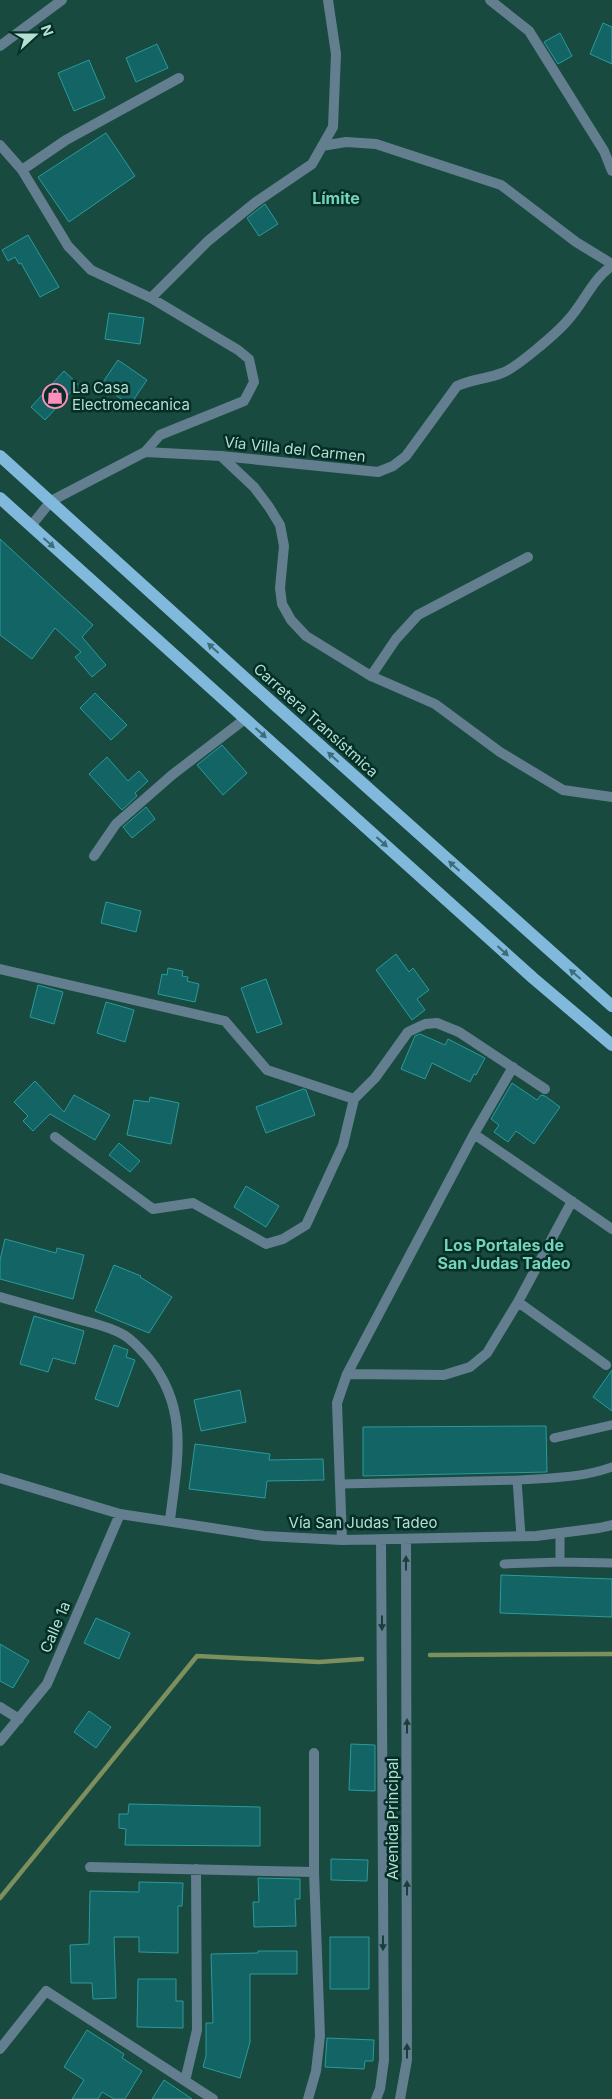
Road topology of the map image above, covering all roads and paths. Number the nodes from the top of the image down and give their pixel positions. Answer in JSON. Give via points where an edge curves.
{"nodes":[{"id":1,"x":62,"y":0,"type":"edge"},
{"id":2,"x":328,"y":0,"type":"edge"},
{"id":3,"x":490,"y":0,"type":"edge"},
{"id":4,"x":0,"y":46,"type":"edge"},
{"id":5,"x":178,"y":78,"type":"dead end"},
{"id":6,"x":0,"y":145,"type":"edge"},
{"id":7,"x":322,"y":146,"type":"junction"},
{"id":8,"x":22,"y":170,"type":"junction"},
{"id":9,"x":612,"y":171,"type":"edge"},
{"id":10,"x":612,"y":265,"type":"edge"},
{"id":11,"x":151,"y":298,"type":"junction"},
{"id":12,"x":145,"y":452,"type":"junction"},
{"id":13,"x":0,"y":456,"type":"edge"},
{"id":14,"x":220,"y":456,"type":"junction"},
{"id":15,"x":0,"y":498,"type":"edge"},
{"id":16,"x":51,"y":501,"type":"junction"},
{"id":17,"x":31,"y":526,"type":"junction"},
{"id":18,"x":528,"y":557,"type":"dead end"},
{"id":19,"x":371,"y":676,"type":"junction"},
{"id":20,"x":245,"y":719,"type":"junction"},
{"id":21,"x":612,"y":797,"type":"edge"},
{"id":22,"x":94,"y":856,"type":"dead end"},
{"id":23,"x":0,"y":970,"type":"edge"},
{"id":24,"x":612,"y":1006,"type":"edge"},
{"id":25,"x":612,"y":1045,"type":"edge"},
{"id":26,"x":513,"y":1067,"type":"junction"},
{"id":27,"x":545,"y":1089,"type":"dead end"},
{"id":28,"x":354,"y":1099,"type":"junction"},
{"id":29,"x":474,"y":1134,"type":"junction"},
{"id":30,"x":55,"y":1137,"type":"dead end"},
{"id":31,"x":572,"y":1201,"type":"junction"},
{"id":32,"x":612,"y":1229,"type":"edge"},
{"id":33,"x":0,"y":1297,"type":"edge"},
{"id":34,"x":518,"y":1302,"type":"junction"},
{"id":35,"x":606,"y":1365,"type":"dead end"},
{"id":36,"x":347,"y":1374,"type":"junction"},
{"id":37,"x":612,"y":1426,"type":"edge"},
{"id":38,"x":554,"y":1438,"type":"dead end"},
{"id":39,"x":612,"y":1467,"type":"edge"},
{"id":40,"x":0,"y":1478,"type":"edge"},
{"id":41,"x":516,"y":1480,"type":"junction"},
{"id":42,"x":340,"y":1484,"type":"junction"},
{"id":43,"x":120,"y":1514,"type":"junction"},
{"id":44,"x":170,"y":1520,"type":"junction"},
{"id":45,"x":612,"y":1525,"type":"edge"},
{"id":46,"x":560,"y":1534,"type":"junction"},
{"id":47,"x":521,"y":1536,"type":"junction"},
{"id":48,"x":406,"y":1539,"type":"junction"},
{"id":49,"x":342,"y":1540,"type":"junction"},
{"id":50,"x":381,"y":1540,"type":"junction"},
{"id":51,"x":560,"y":1562,"type":"junction"},
{"id":52,"x":612,"y":1563,"type":"edge"},
{"id":53,"x":504,"y":1564,"type":"dead end"},
{"id":54,"x":0,"y":1707,"type":"edge"},
{"id":55,"x":19,"y":1718,"type":"junction"},
{"id":56,"x":0,"y":1742,"type":"edge"},
{"id":57,"x":314,"y":1753,"type":"dead end"},
{"id":58,"x":90,"y":1867,"type":"dead end"},
{"id":59,"x":196,"y":1869,"type":"junction"},
{"id":60,"x":314,"y":1872,"type":"junction"},
{"id":61,"x":0,"y":2049,"type":"edge"},
{"id":62,"x":185,"y":2081,"type":"junction"},
{"id":63,"x":213,"y":2099,"type":"edge"},
{"id":64,"x":308,"y":2099,"type":"edge"},
{"id":65,"x":376,"y":2099,"type":"edge"},
{"id":66,"x":400,"y":2099,"type":"edge"}],
"edges":[{"from":1,"to":4,"type":"street"},
{"from":2,"to":7,"type":"street","via":[[336,54],[333,127]]},
{"from":3,"to":9,"type":"street","via":[[529,32],[604,151]]},
{"from":5,"to":8,"type":"street","via":[[66,140]]},
{"from":6,"to":8,"type":"street"},
{"from":7,"to":10,"type":"street","via":[[346,142],[376,144],[501,185]]},
{"from":7,"to":11,"type":"street","via":[[312,164],[256,202],[208,241]]},
{"from":8,"to":11,"type":"street","via":[[68,246],[91,270]]},
{"from":10,"to":14,"type":"street","name":"Vía Villa del Carmen","via":[[602,273],[568,321],[517,365],[502,373],[457,386],[406,456],[393,466],[378,472]]},
{"from":11,"to":12,"type":"street","via":[[238,350],[249,360],[254,382],[244,401],[160,435]]},
{"from":12,"to":14,"type":"street","name":"Vía Villa del Carmen"},
{"from":12,"to":16,"type":"street"},
{"from":13,"to":16,"type":"main road","name":"Carretera Transístmica"},
{"from":14,"to":19,"type":"street","via":[[254,488],[280,525],[284,546],[280,588],[282,604],[291,620],[306,636]]},
{"from":15,"to":17,"type":"main road"},
{"from":16,"to":17,"type":"street"},
{"from":24,"to":16,"type":"main road","name":"Carretera Transístmica","one_way":true},
{"from":17,"to":20,"type":"main road","one_way":true},
{"from":18,"to":19,"type":"street","via":[[418,615],[396,639]]},
{"from":19,"to":21,"type":"street","via":[[435,704],[500,752],[563,790]]},
{"from":20,"to":22,"type":"street","via":[[172,775],[116,824]]},
{"from":20,"to":25,"type":"main road","one_way":true},
{"from":23,"to":28,"type":"street","via":[[226,1022],[267,1070]]},
{"from":26,"to":27,"type":"street"},
{"from":26,"to":28,"type":"street","via":[[459,1032],[437,1023],[425,1024],[408,1032],[375,1078]]},
{"from":26,"to":29,"type":"street"},
{"from":28,"to":30,"type":"street","via":[[343,1145],[306,1225],[283,1239],[266,1244],[193,1203],[153,1209]]},
{"from":29,"to":31,"type":"street"},
{"from":29,"to":36,"type":"street"},
{"from":31,"to":32,"type":"street"},
{"from":31,"to":34,"type":"street"},
{"from":33,"to":44,"type":"street","via":[[126,1336],[155,1367],[166,1386],[177,1422],[179,1447]]},
{"from":34,"to":35,"type":"street"},
{"from":34,"to":36,"type":"street","via":[[487,1354],[470,1368],[444,1375]]},
{"from":36,"to":42,"type":"street","via":[[338,1404]]},
{"from":37,"to":38,"type":"lane"},
{"from":39,"to":41,"type":"lane","via":[[568,1477]]},
{"from":40,"to":43,"type":"street","name":"Vía San Judas Tadeo"},
{"from":41,"to":42,"type":"lane"},
{"from":41,"to":47,"type":"lane"},
{"from":42,"to":49,"type":"street"},
{"from":43,"to":44,"type":"street","name":"Vía San Judas Tadeo"},
{"from":43,"to":55,"type":"street","name":"Calle 1a","via":[[47,1684]]},
{"from":44,"to":49,"type":"street","name":"Vía San Judas Tadeo","via":[[264,1536]]},
{"from":45,"to":46,"type":"street","name":"Vía San Judas Tadeo"},
{"from":46,"to":47,"type":"street","name":"Vía San Judas Tadeo"},
{"from":46,"to":51,"type":"lane"},
{"from":47,"to":48,"type":"street","name":"Vía San Judas Tadeo"},
{"from":48,"to":50,"type":"street","name":"Vía San Judas Tadeo"},
{"from":66,"to":48,"type":"street","name":"Avenida Principal","one_way":true,"via":[[407,2060]]},
{"from":49,"to":50,"type":"street","name":"Vía San Judas Tadeo"},
{"from":50,"to":65,"type":"street","name":"Avenida Principal","one_way":true,"via":[[384,2060]]},
{"from":51,"to":52,"type":"lane"},
{"from":51,"to":53,"type":"lane"},
{"from":54,"to":55,"type":"street"},
{"from":55,"to":56,"type":"street","name":"Calle 1a"},
{"from":57,"to":60,"type":"street"},
{"from":58,"to":59,"type":"street"},
{"from":59,"to":60,"type":"street"},
{"from":59,"to":62,"type":"street","via":[[197,2030]]},
{"from":60,"to":64,"type":"street","via":[[320,2036],[316,2071]]},
{"from":61,"to":62,"type":"street","via":[[46,1991]]},
{"from":62,"to":63,"type":"street"}]}
